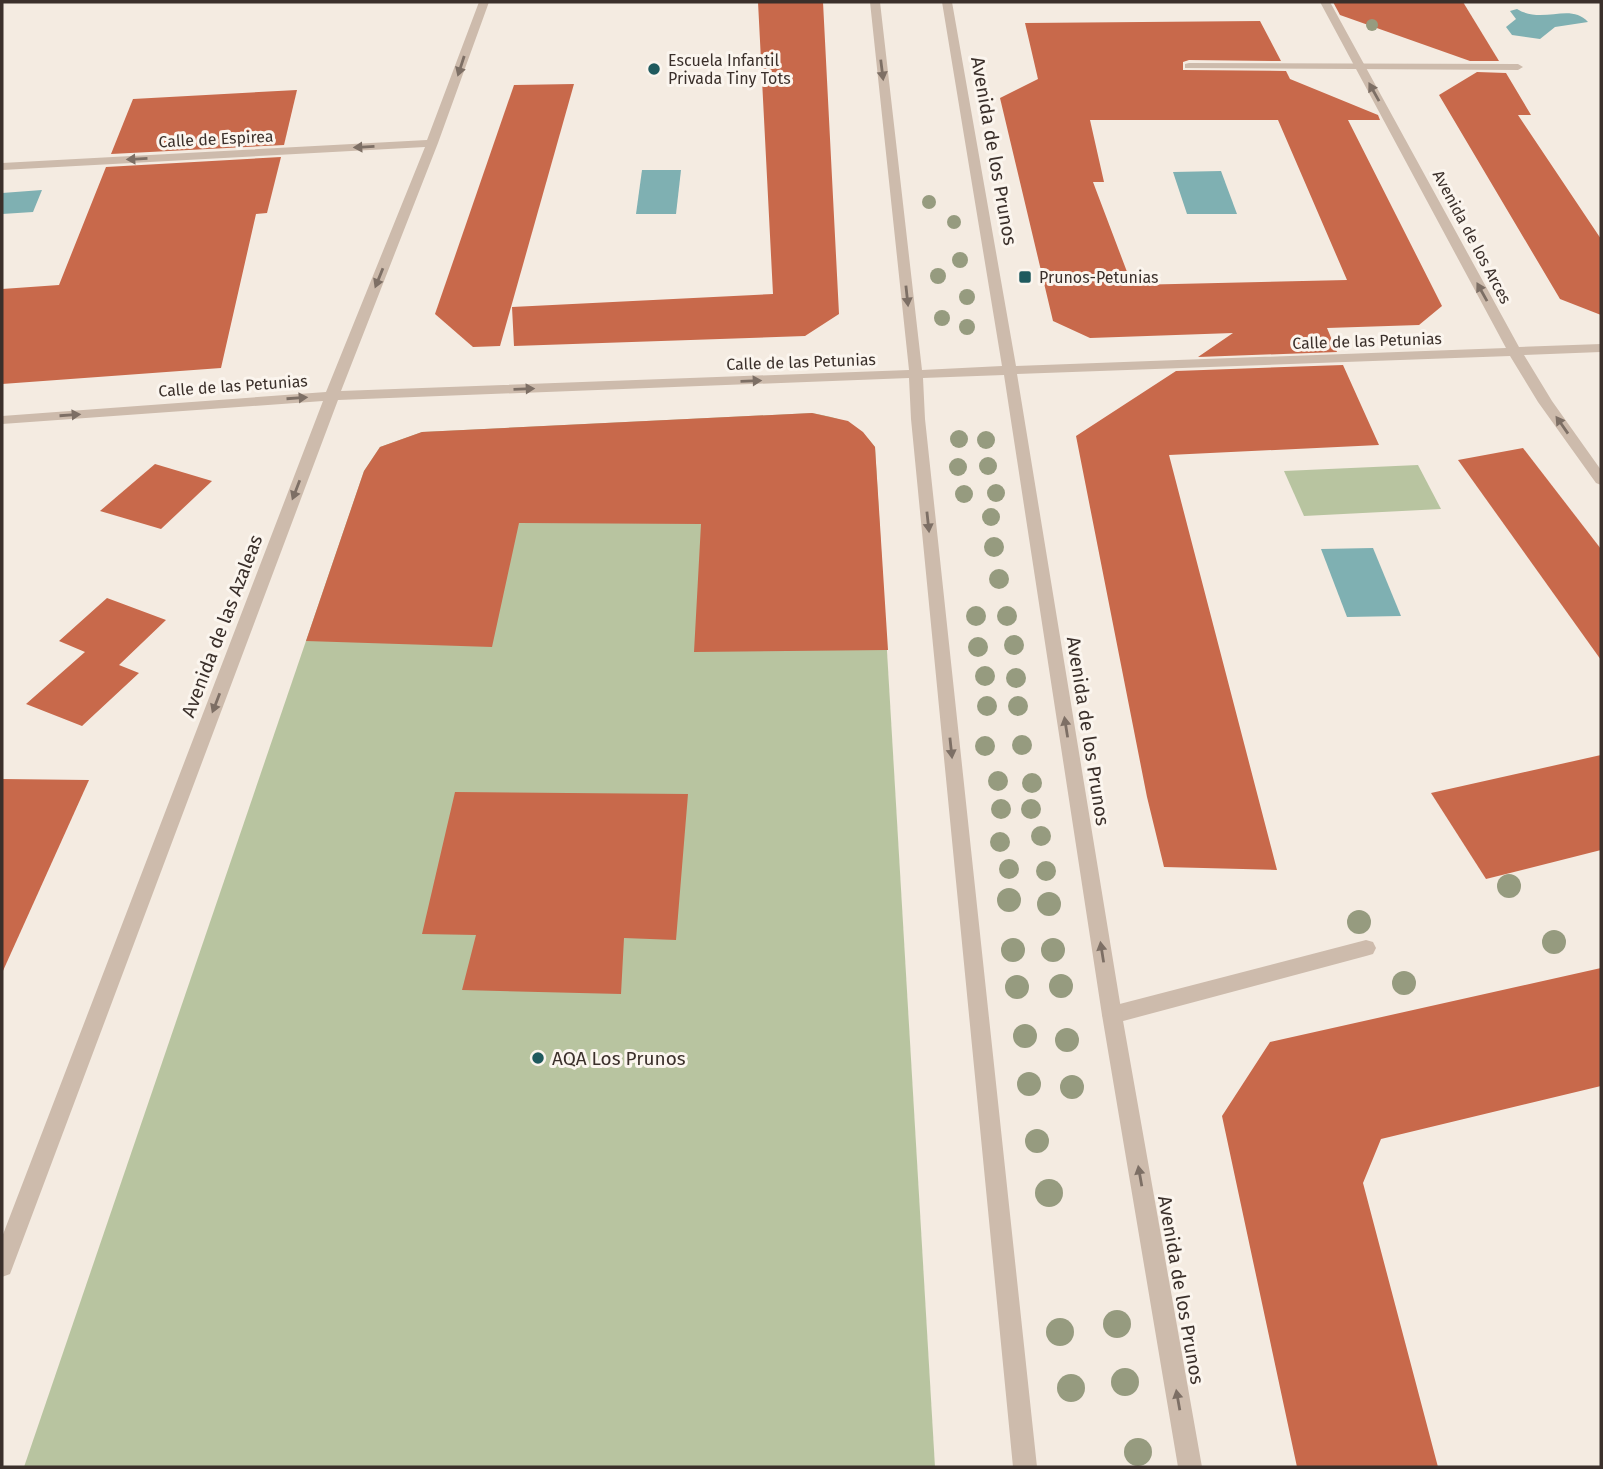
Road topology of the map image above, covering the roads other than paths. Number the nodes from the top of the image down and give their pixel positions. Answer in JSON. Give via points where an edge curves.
{"nodes":[{"id":1,"x":484,"y":2,"type":"edge"},
{"id":2,"x":875,"y":2,"type":"edge"},
{"id":3,"x":947,"y":2,"type":"edge"},
{"id":4,"x":1325,"y":2,"type":"edge"},
{"id":5,"x":1189,"y":66,"type":"dead end"},
{"id":6,"x":1360,"y":67,"type":"junction"},
{"id":7,"x":1518,"y":67,"type":"dead end"},
{"id":8,"x":432,"y":143,"type":"junction"},
{"id":9,"x":2,"y":166,"type":"edge"},
{"id":10,"x":1601,"y":348,"type":"edge"},
{"id":11,"x":1515,"y":352,"type":"junction"},
{"id":12,"x":1010,"y":372,"type":"junction"},
{"id":13,"x":916,"y":375,"type":"junction"},
{"id":14,"x":332,"y":396,"type":"junction"},
{"id":15,"x":2,"y":420,"type":"edge"},
{"id":16,"x":1601,"y":480,"type":"edge"},
{"id":17,"x":1366,"y":948,"type":"dead end"},
{"id":18,"x":1112,"y":1015,"type":"junction"},
{"id":19,"x":2,"y":1265,"type":"edge"},
{"id":20,"x":1025,"y":1467,"type":"edge"},
{"id":21,"x":1190,"y":1467,"type":"edge"}],
"edges":[{"from":1,"to":8,"type":"street","name":"Avenida de las Azaleas","one_way":true},
{"from":2,"to":13,"type":"street","one_way":true},
{"from":3,"to":12,"type":"street","name":"Avenida de los Prunos"},
{"from":4,"to":6,"type":"street","name":"Avenida de los Arces"},
{"from":5,"to":6,"type":"street"},
{"from":6,"to":7,"type":"street"},
{"from":11,"to":6,"type":"street","name":"Avenida de los Arces","one_way":true},
{"from":8,"to":9,"type":"street","name":"Calle de Espirea","one_way":true},
{"from":8,"to":14,"type":"street","name":"Avenida de las Azaleas","one_way":true},
{"from":10,"to":11,"type":"street","name":"Calle de las Petunias"},
{"from":11,"to":12,"type":"street","name":"Calle de las Petunias"},
{"from":16,"to":11,"type":"street","name":"Avenida de los Arces","one_way":true},
{"from":12,"to":13,"type":"street","name":"Calle de las Petunias"},
{"from":18,"to":12,"type":"street","name":"Avenida de los Prunos","one_way":true},
{"from":14,"to":13,"type":"street","name":"Calle de las Petunias","one_way":true},
{"from":13,"to":20,"type":"street","one_way":true},
{"from":15,"to":14,"type":"street","name":"Calle de las Petunias","one_way":true},
{"from":14,"to":19,"type":"street","name":"Avenida de las Azaleas","one_way":true},
{"from":17,"to":18,"type":"street"},
{"from":21,"to":18,"type":"street","name":"Avenida de los Prunos","one_way":true}]}
